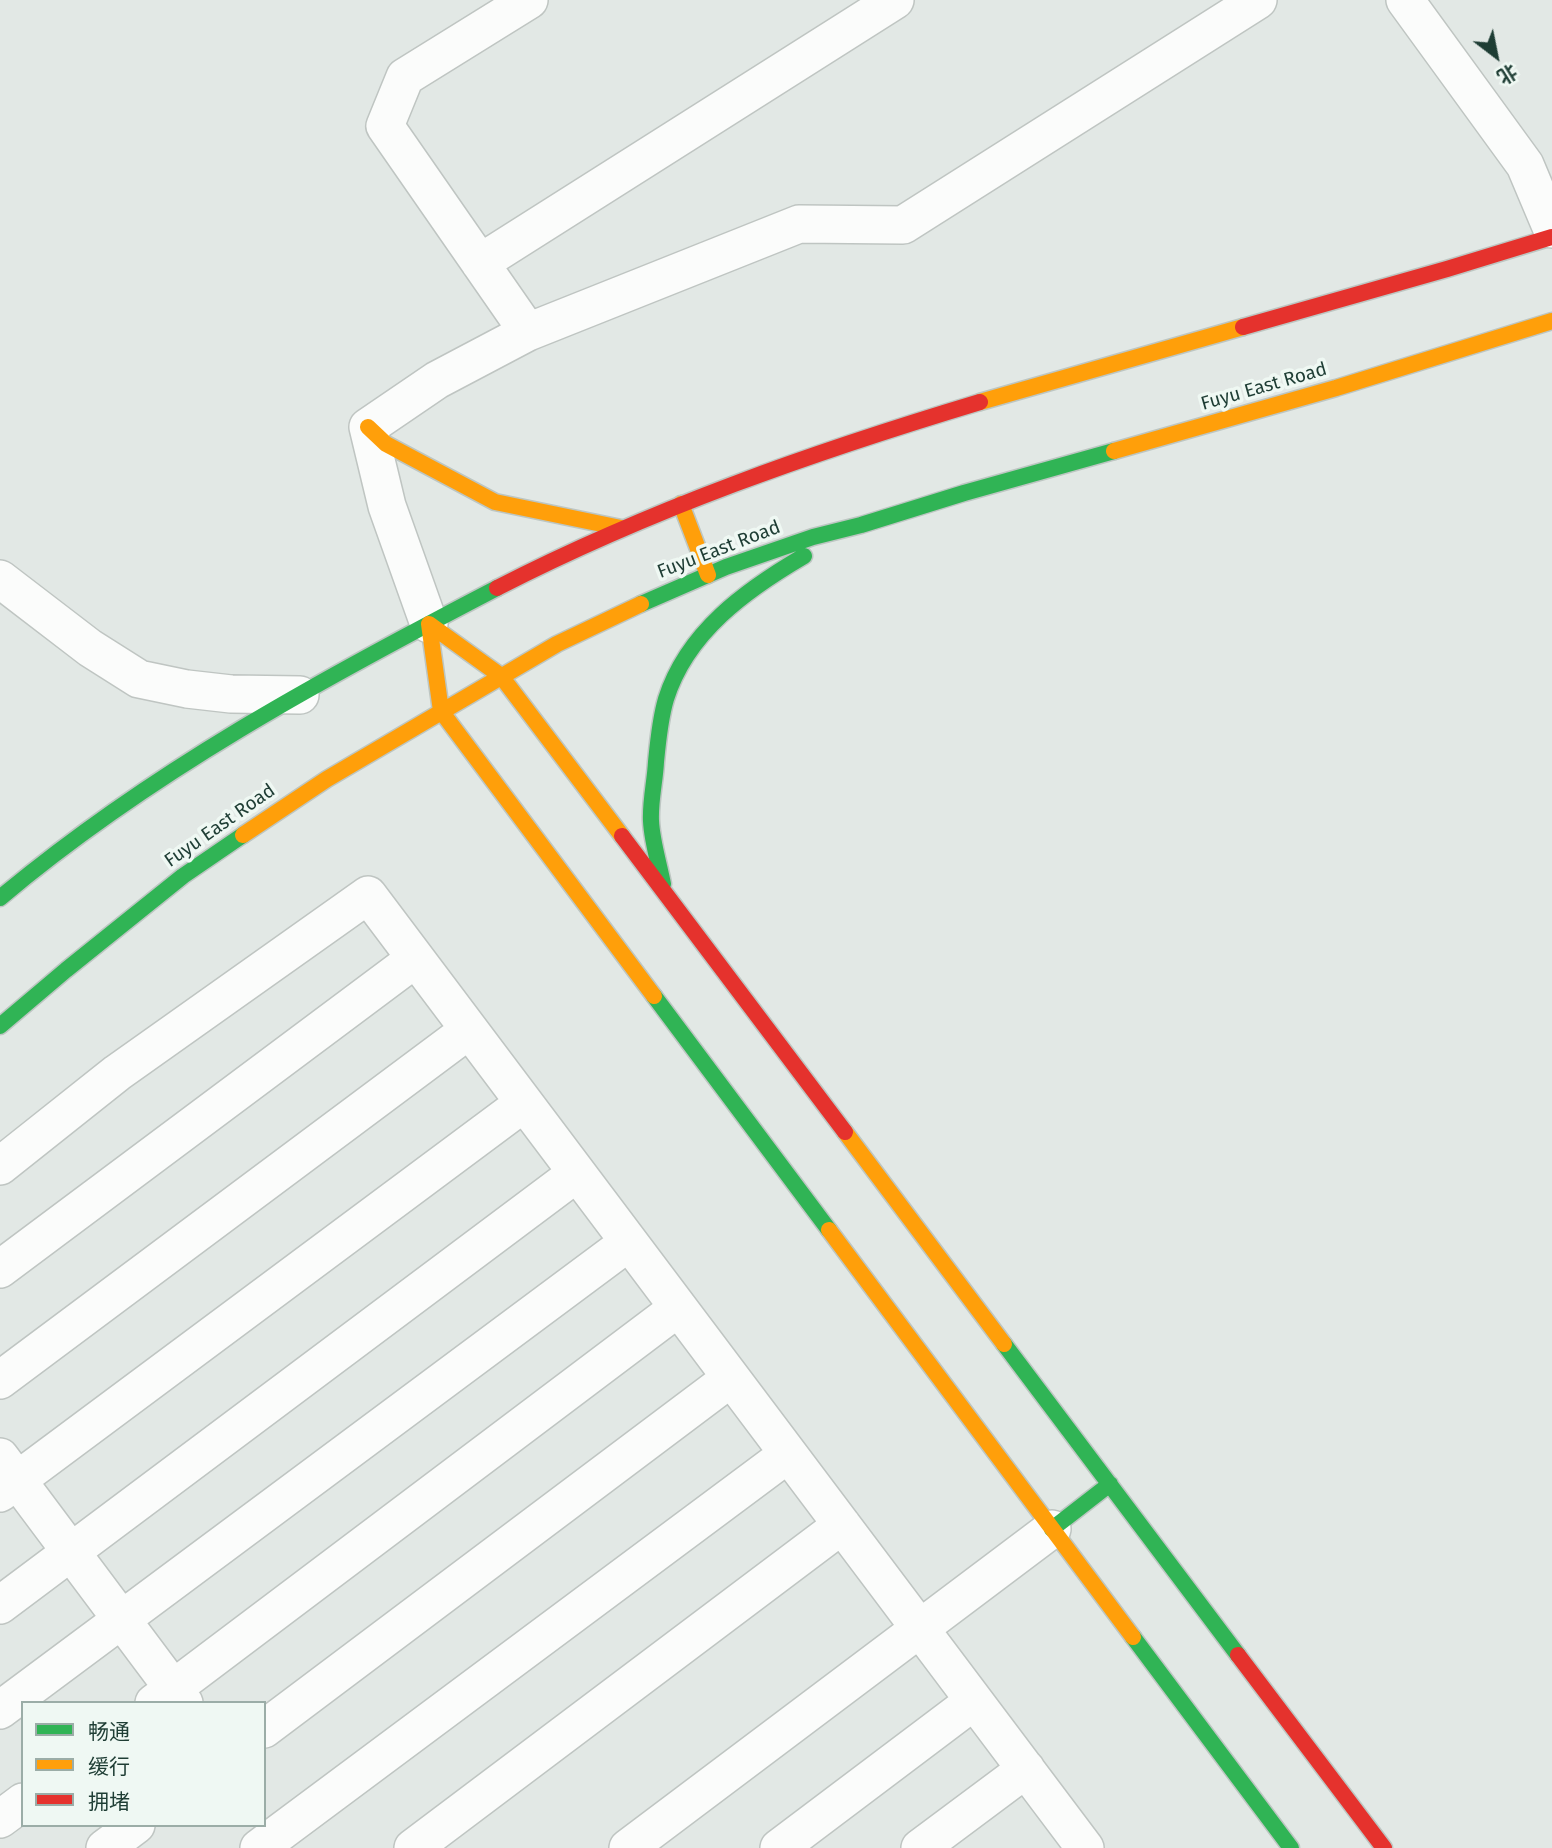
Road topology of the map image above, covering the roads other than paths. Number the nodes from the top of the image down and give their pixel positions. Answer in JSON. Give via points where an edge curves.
{"nodes":[{"id":1,"x":529,"y":0,"type":"edge"},
{"id":2,"x":895,"y":0,"type":"edge"},
{"id":3,"x":1258,"y":0,"type":"edge"},
{"id":4,"x":1405,"y":0,"type":"edge"},
{"id":5,"x":1552,"y":229,"type":"edge"},
{"id":6,"x":1552,"y":237,"type":"edge"},
{"id":7,"x":480,"y":263,"type":"junction"},
{"id":8,"x":1552,"y":321,"type":"edge"},
{"id":9,"x":528,"y":332,"type":"junction"},
{"id":10,"x":368,"y":427,"type":"junction"},
{"id":11,"x":681,"y":504,"type":"junction"},
{"id":12,"x":861,"y":525,"type":"junction"},
{"id":13,"x":621,"y":528,"type":"junction"},
{"id":14,"x":708,"y":575,"type":"junction"},
{"id":15,"x":0,"y":579,"type":"edge"},
{"id":16,"x":429,"y":624,"type":"junction"},
{"id":17,"x":501,"y":676,"type":"junction"},
{"id":18,"x":300,"y":695,"type":"junction"},
{"id":19,"x":441,"y":711,"type":"junction"},
{"id":20,"x":665,"y":893,"type":"junction"},
{"id":21,"x":0,"y":898,"type":"edge"},
{"id":22,"x":415,"y":959,"type":"junction"},
{"id":23,"x":0,"y":1026,"type":"edge"},
{"id":24,"x":469,"y":1030,"type":"junction"},
{"id":25,"x":524,"y":1103,"type":"junction"},
{"id":26,"x":0,"y":1166,"type":"edge"},
{"id":27,"x":577,"y":1173,"type":"junction"},
{"id":28,"x":629,"y":1242,"type":"junction"},
{"id":29,"x":0,"y":1269,"type":"edge"},
{"id":30,"x":678,"y":1308,"type":"junction"},
{"id":31,"x":731,"y":1378,"type":"junction"},
{"id":32,"x":0,"y":1380,"type":"edge"},
{"id":33,"x":788,"y":1454,"type":"junction"},
{"id":34,"x":6,"y":1477,"type":"edge"},
{"id":35,"x":1110,"y":1484,"type":"junction"},
{"id":36,"x":842,"y":1525,"type":"junction"},
{"id":37,"x":1052,"y":1529,"type":"junction"},
{"id":38,"x":71,"y":1552,"type":"junction"},
{"id":39,"x":0,"y":1605,"type":"edge"},
{"id":40,"x":122,"y":1619,"type":"junction"},
{"id":41,"x":919,"y":1628,"type":"junction"},
{"id":42,"x":171,"y":1698,"type":"edge"},
{"id":43,"x":974,"y":1701,"type":"junction"},
{"id":44,"x":0,"y":1710,"type":"edge"},
{"id":45,"x":266,"y":1727,"type":"edge"},
{"id":46,"x":1026,"y":1769,"type":"junction"},
{"id":47,"x":21,"y":1803,"type":"edge"},
{"id":48,"x":0,"y":1819,"type":"edge"},
{"id":49,"x":133,"y":1827,"type":"edge"},
{"id":50,"x":274,"y":1834,"type":"edge"},
{"id":51,"x":1379,"y":1842,"type":"edge"},
{"id":52,"x":1080,"y":1846,"type":"edge"},
{"id":53,"x":105,"y":1848,"type":"edge"},
{"id":54,"x":413,"y":1848,"type":"edge"},
{"id":55,"x":628,"y":1848,"type":"edge"},
{"id":56,"x":779,"y":1848,"type":"edge"},
{"id":57,"x":920,"y":1848,"type":"edge"},
{"id":58,"x":1291,"y":1848,"type":"edge"},
{"id":59,"x":1361,"y":1848,"type":"edge"}],
"edges":[{"from":1,"to":7,"type":"street","via":[[405,77],[385,126]]},
{"from":2,"to":7,"type":"street"},
{"from":3,"to":9,"type":"street","via":[[903,225],[799,224]]},
{"from":4,"to":5,"type":"street","via":[[1525,165]]},
{"from":6,"to":11,"type":"street","via":[[931,417]]},
{"from":7,"to":9,"type":"street"},
{"from":8,"to":12,"type":"street","name":"Fuyu East Road"},
{"from":9,"to":10,"type":"street","via":[[437,380]]},
{"from":10,"to":13,"type":"street","via":[[386,444],[495,502]]},
{"from":10,"to":16,"type":"street","via":[[387,506]]},
{"from":11,"to":13,"type":"street"},
{"from":11,"to":14,"type":"street"},
{"from":12,"to":14,"type":"street","name":"Fuyu East Road","via":[[813,537]]},
{"from":12,"to":20,"type":"street","via":[[781,569],[737,600],[684,657],[669,690],[659,738],[651,819]]},
{"from":13,"to":16,"type":"street"},
{"from":14,"to":17,"type":"street","name":"Fuyu East Road","via":[[557,643]]},
{"from":15,"to":18,"type":"street","via":[[90,648],[139,678],[231,694]]},
{"from":16,"to":17,"type":"street"},
{"from":16,"to":18,"type":"street"},
{"from":16,"to":19,"type":"street"},
{"from":17,"to":19,"type":"street","name":"Fuyu East Road"},
{"from":17,"to":20,"type":"street"},
{"from":18,"to":21,"type":"street","via":[[204,750],[109,813]]},
{"from":19,"to":23,"type":"street","name":"Fuyu East Road","via":[[327,779],[183,876]]},
{"from":19,"to":37,"type":"street"},
{"from":20,"to":35,"type":"street"},
{"from":22,"to":24,"type":"street"},
{"from":22,"to":26,"type":"street","via":[[368,895],[117,1073]]},
{"from":22,"to":29,"type":"street"},
{"from":24,"to":25,"type":"street"},
{"from":24,"to":32,"type":"street"},
{"from":25,"to":27,"type":"street"},
{"from":25,"to":34,"type":"street"},
{"from":27,"to":28,"type":"street"},
{"from":27,"to":38,"type":"street"},
{"from":28,"to":30,"type":"street"},
{"from":28,"to":40,"type":"street"},
{"from":30,"to":31,"type":"street"},
{"from":30,"to":42,"type":"street"},
{"from":31,"to":33,"type":"street"},
{"from":31,"to":45,"type":"street"},
{"from":33,"to":36,"type":"street"},
{"from":33,"to":50,"type":"street"},
{"from":34,"to":38,"type":"street"},
{"from":35,"to":37,"type":"street"},
{"from":35,"to":51,"type":"street"},
{"from":36,"to":41,"type":"street"},
{"from":36,"to":54,"type":"street"},
{"from":37,"to":41,"type":"street"},
{"from":37,"to":58,"type":"street"},
{"from":38,"to":39,"type":"street"},
{"from":38,"to":40,"type":"street"},
{"from":40,"to":42,"type":"street"},
{"from":40,"to":44,"type":"street"},
{"from":41,"to":43,"type":"street"},
{"from":41,"to":55,"type":"street"},
{"from":43,"to":46,"type":"street"},
{"from":43,"to":56,"type":"street"},
{"from":46,"to":52,"type":"street"},
{"from":46,"to":57,"type":"street"},
{"from":47,"to":48,"type":"street"},
{"from":49,"to":53,"type":"street"},
{"from":51,"to":59,"type":"street"}]}
